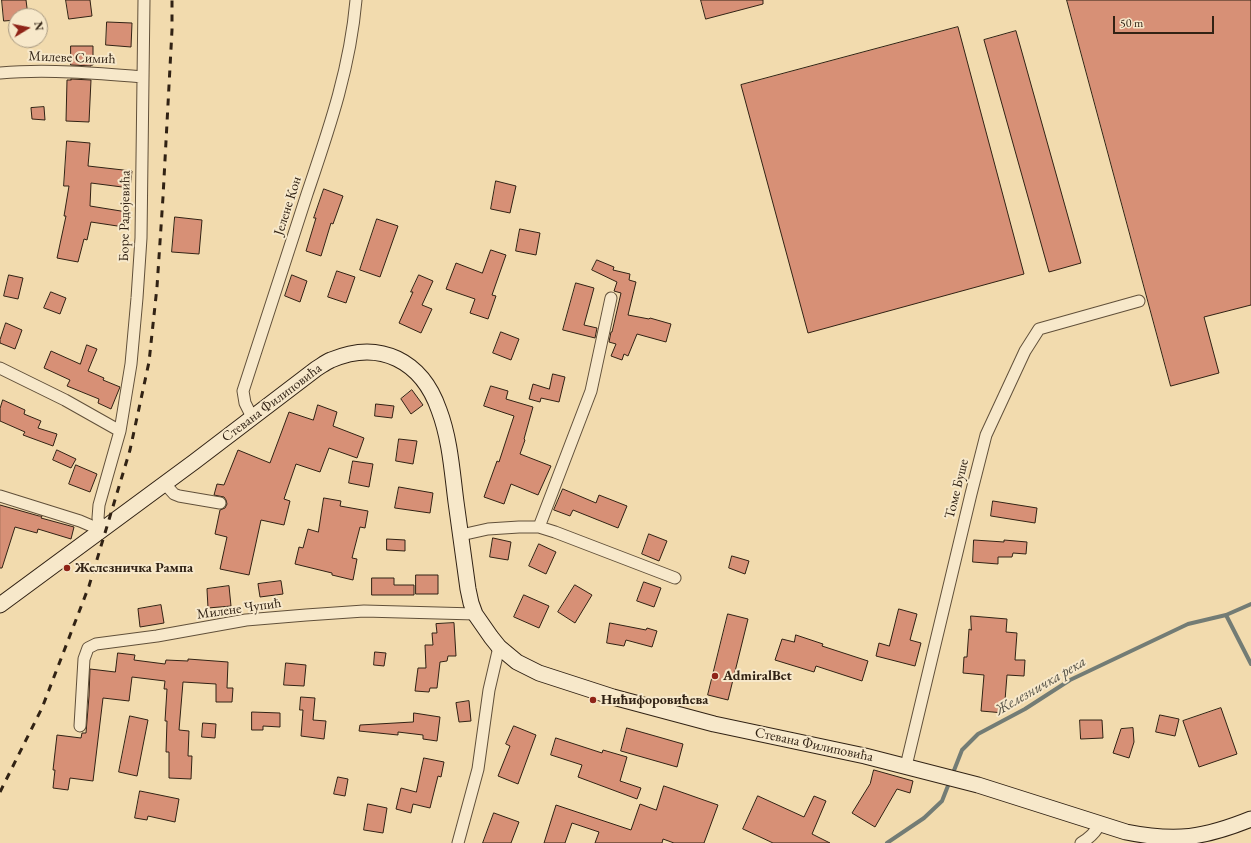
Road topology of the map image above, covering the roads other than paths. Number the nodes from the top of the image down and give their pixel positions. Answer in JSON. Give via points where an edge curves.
{"nodes":[{"id":1,"x":144,"y":0,"type":"edge"},
{"id":2,"x":356,"y":0,"type":"edge"},
{"id":3,"x":0,"y":73,"type":"edge"},
{"id":4,"x":143,"y":76,"type":"junction"},
{"id":5,"x":611,"y":298,"type":"dead end"},
{"id":6,"x":1139,"y":301,"type":"dead end"},
{"id":7,"x":0,"y":368,"type":"edge"},
{"id":8,"x":252,"y":417,"type":"junction"},
{"id":9,"x":120,"y":431,"type":"junction"},
{"id":10,"x":165,"y":484,"type":"junction"},
{"id":11,"x":0,"y":496,"type":"edge"},
{"id":12,"x":220,"y":503,"type":"dead end"},
{"id":13,"x":539,"y":527,"type":"junction"},
{"id":14,"x":101,"y":530,"type":"junction"},
{"id":15,"x":461,"y":535,"type":"junction"},
{"id":16,"x":675,"y":578,"type":"dead end"},
{"id":17,"x":0,"y":605,"type":"edge"},
{"id":18,"x":475,"y":614,"type":"junction"},
{"id":19,"x":500,"y":647,"type":"junction"},
{"id":20,"x":80,"y":726,"type":"dead end"},
{"id":21,"x":906,"y":766,"type":"junction"},
{"id":22,"x":1251,"y":819,"type":"edge"},
{"id":23,"x":1100,"y":824,"type":"junction"},
{"id":24,"x":458,"y":843,"type":"edge"},
{"id":25,"x":1081,"y":843,"type":"edge"}],
"edges":[{"from":1,"to":4,"type":"street","name":"Боре Радојевића"},
{"from":2,"to":8,"type":"street","name":"Јелене Кон","via":[[347,65],[334,113],[243,391],[245,403]]},
{"from":3,"to":4,"type":"street","name":"Милеве Симић","via":[[78,72]]},
{"from":4,"to":9,"type":"street","name":"Боре Радојевића","via":[[141,238],[131,364]]},
{"from":5,"to":13,"type":"street","via":[[591,391]]},
{"from":6,"to":21,"type":"street","name":"Томе Буше","via":[[1039,329],[1025,351],[986,434]]},
{"from":7,"to":9,"type":"street"},
{"from":8,"to":10,"type":"main road","name":"Стевана Филиповића"},
{"from":8,"to":15,"type":"main road","name":"Стевана Филиповића","via":[[331,360],[368,351],[387,354],[402,361],[418,373],[439,409],[448,441]]},
{"from":9,"to":14,"type":"street","name":"Боре Радојевића","via":[[99,504],[98,518]]},
{"from":10,"to":12,"type":"street","via":[[179,496]]},
{"from":10,"to":14,"type":"main road","name":"Стевана Филиповића"},
{"from":11,"to":14,"type":"street"},
{"from":13,"to":15,"type":"street","via":[[488,530]]},
{"from":13,"to":16,"type":"street"},
{"from":14,"to":17,"type":"main road","name":"Стевана Филиповића"},
{"from":15,"to":18,"type":"main road","name":"Стевана Филиповића","via":[[468,589]]},
{"from":18,"to":19,"type":"main road","name":"Стевана Филиповића"},
{"from":18,"to":20,"type":"street","name":"Милене Чупић","via":[[364,611],[306,615],[246,620],[96,644],[88,648],[84,659]]},
{"from":19,"to":21,"type":"main road","name":"Стевана Филиповића","via":[[517,662],[539,673],[613,697],[714,724]]},
{"from":19,"to":24,"type":"street","via":[[489,690],[478,769]]},
{"from":21,"to":23,"type":"main road","name":"Стевана Филиповића","via":[[978,785]]},
{"from":22,"to":23,"type":"main road","name":"Стевана Филиповића","via":[[1223,830],[1177,838],[1147,837]]},
{"from":23,"to":25,"type":"street","via":[[1097,831]]}]}
